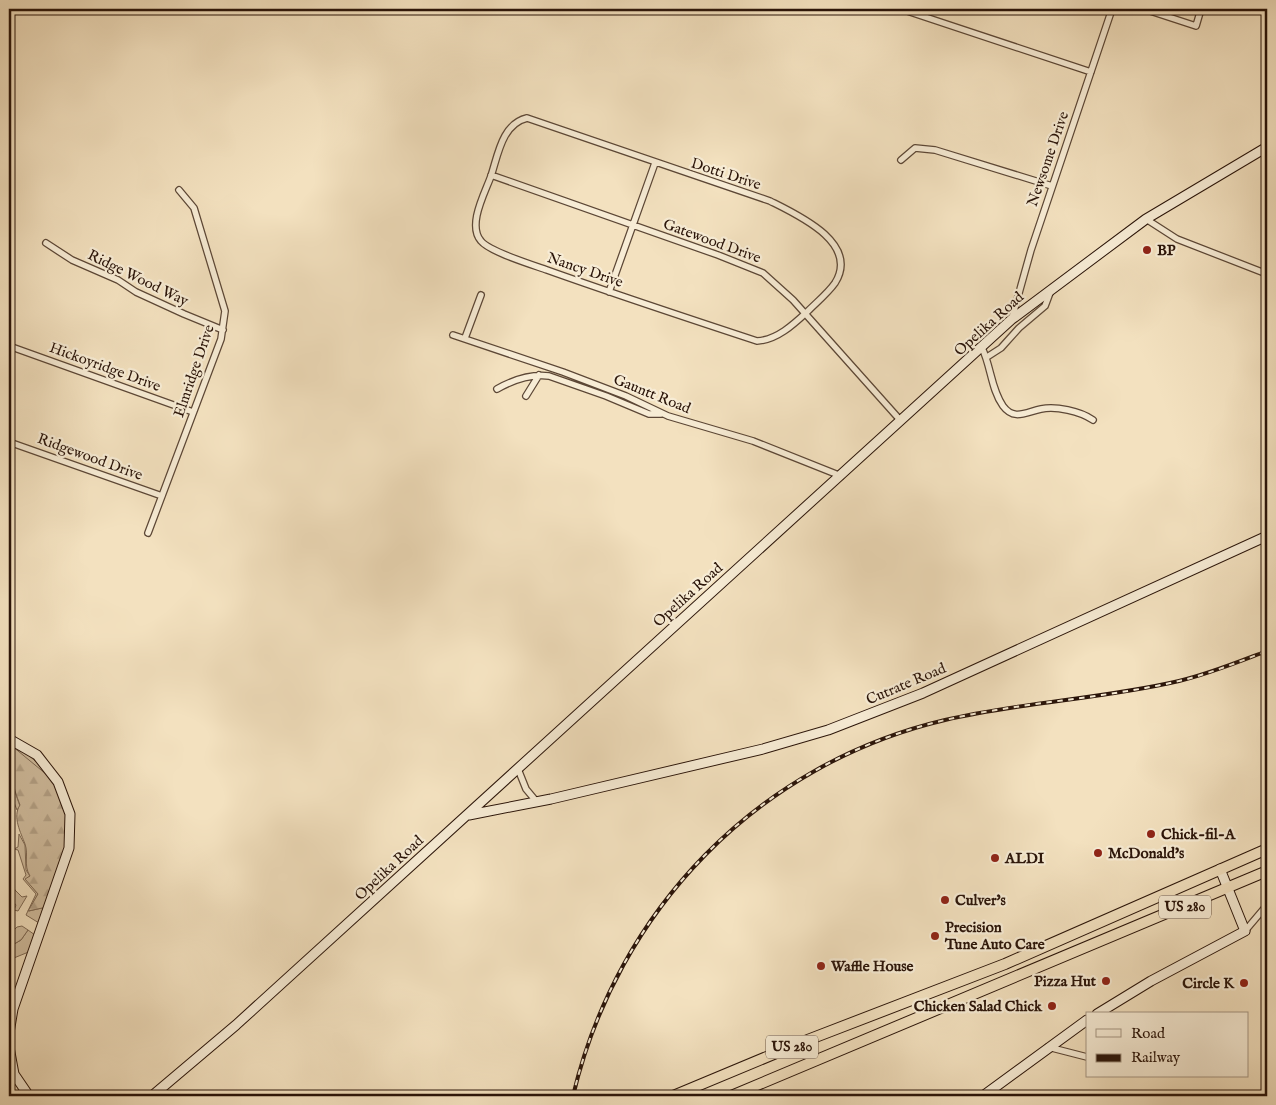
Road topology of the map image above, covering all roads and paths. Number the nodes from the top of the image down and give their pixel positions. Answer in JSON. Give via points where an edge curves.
{"nodes":[{"id":1,"x":901,"y":9,"type":"edge"},
{"id":2,"x":1112,"y":9,"type":"edge"},
{"id":3,"x":1144,"y":9,"type":"edge"},
{"id":4,"x":1201,"y":9,"type":"edge"},
{"id":5,"x":1091,"y":72,"type":"junction"},
{"id":6,"x":520,"y":120,"type":"joint"},
{"id":7,"x":1267,"y":147,"type":"edge"},
{"id":8,"x":901,"y":160,"type":"dead end"},
{"id":9,"x":655,"y":163,"type":"junction"},
{"id":10,"x":491,"y":175,"type":"junction"},
{"id":11,"x":1052,"y":186,"type":"junction"},
{"id":12,"x":179,"y":190,"type":"dead end"},
{"id":13,"x":1146,"y":219,"type":"junction"},
{"id":14,"x":634,"y":226,"type":"junction"},
{"id":15,"x":46,"y":243,"type":"dead end"},
{"id":16,"x":1267,"y":274,"type":"edge"},
{"id":17,"x":1052,"y":288,"type":"junction"},
{"id":18,"x":610,"y":292,"type":"junction"},
{"id":19,"x":481,"y":295,"type":"dead end"},
{"id":20,"x":805,"y":314,"type":"junction"},
{"id":21,"x":1012,"y":319,"type":"junction"},
{"id":22,"x":222,"y":330,"type":"junction"},
{"id":23,"x":453,"y":334,"type":"dead end"},
{"id":24,"x":465,"y":338,"type":"junction"},
{"id":25,"x":9,"y":346,"type":"edge"},
{"id":26,"x":982,"y":348,"type":"junction"},
{"id":27,"x":987,"y":357,"type":"junction"},
{"id":28,"x":540,"y":375,"type":"junction"},
{"id":29,"x":497,"y":389,"type":"dead end"},
{"id":30,"x":526,"y":396,"type":"dead end"},
{"id":31,"x":193,"y":412,"type":"junction"},
{"id":32,"x":661,"y":414,"type":"junction"},
{"id":33,"x":1093,"y":420,"type":"dead end"},
{"id":34,"x":901,"y":421,"type":"junction"},
{"id":35,"x":9,"y":442,"type":"edge"},
{"id":36,"x":841,"y":476,"type":"junction"},
{"id":37,"x":162,"y":496,"type":"junction"},
{"id":38,"x":148,"y":533,"type":"dead end"},
{"id":39,"x":1267,"y":536,"type":"edge"},
{"id":40,"x":9,"y":739,"type":"edge"},
{"id":41,"x":518,"y":768,"type":"junction"},
{"id":42,"x":536,"y":801,"type":"junction"},
{"id":43,"x":468,"y":815,"type":"junction"},
{"id":44,"x":1267,"y":849,"type":"edge"},
{"id":45,"x":1220,"y":869,"type":"junction"},
{"id":46,"x":1267,"y":871,"type":"edge"},
{"id":47,"x":1228,"y":888,"type":"junction"},
{"id":48,"x":1267,"y":905,"type":"edge"},
{"id":49,"x":1245,"y":931,"type":"junction"},
{"id":50,"x":1100,"y":1012,"type":"edge"},
{"id":51,"x":1086,"y":1021,"type":"edge"},
{"id":52,"x":9,"y":1034,"type":"edge"},
{"id":53,"x":1048,"y":1047,"type":"junction"},
{"id":54,"x":9,"y":1048,"type":"edge"},
{"id":55,"x":1086,"y":1058,"type":"edge"},
{"id":56,"x":29,"y":1096,"type":"edge"},
{"id":57,"x":152,"y":1096,"type":"edge"},
{"id":58,"x":673,"y":1096,"type":"edge"},
{"id":59,"x":731,"y":1096,"type":"edge"},
{"id":60,"x":983,"y":1096,"type":"edge"}],
"edges":[{"from":1,"to":5,"type":"street"},
{"from":2,"to":5,"type":"street","name":"Newsome Drive"},
{"from":3,"to":4,"type":"street","via":[[1196,26]]},
{"from":5,"to":11,"type":"street","name":"Newsome Drive"},
{"from":6,"to":9,"type":"street","name":"Dotti Drive","via":[[527,118],[547,123]]},
{"from":6,"to":10,"type":"street","name":"Nancy Drive","via":[[505,134]]},
{"from":7,"to":13,"type":"street","name":"Opelika Road"},
{"from":8,"to":11,"type":"street","via":[[915,148],[935,150]]},
{"from":9,"to":14,"type":"street"},
{"from":9,"to":20,"type":"street","name":"Dotti Drive","via":[[770,202],[800,216],[827,236],[836,246],[840,272]]},
{"from":10,"to":14,"type":"street","name":"Gatewood Drive"},
{"from":10,"to":18,"type":"street","name":"Nancy Drive","via":[[475,222],[480,241],[522,261]]},
{"from":11,"to":21,"type":"street","name":"Newsome Drive"},
{"from":12,"to":22,"type":"street","name":"Elmridge Drive","via":[[194,208],[225,311]]},
{"from":13,"to":16,"type":"street","via":[[1177,240]]},
{"from":13,"to":17,"type":"street","name":"Opelika Road"},
{"from":14,"to":18,"type":"street"},
{"from":14,"to":20,"type":"street","name":"Gatewood Drive","via":[[763,273]]},
{"from":15,"to":22,"type":"street","name":"Ridge Wood Way","via":[[136,292]]},
{"from":17,"to":21,"type":"street","name":"Opelika Road"},
{"from":17,"to":27,"type":"street","via":[[1045,306]]},
{"from":18,"to":20,"type":"street","name":"Nancy Drive","via":[[757,341],[774,338]]},
{"from":19,"to":24,"type":"street"},
{"from":20,"to":34,"type":"street","name":"Gatewood Drive"},
{"from":21,"to":26,"type":"street","name":"Opelika Road"},
{"from":22,"to":31,"type":"street","name":"Elmridge Drive"},
{"from":23,"to":24,"type":"street","name":"Gauntt Road"},
{"from":24,"to":32,"type":"street","name":"Gauntt Road","via":[[626,396]]},
{"from":25,"to":31,"type":"street","name":"Hickoyridge Drive"},
{"from":26,"to":27,"type":"street"},
{"from":26,"to":34,"type":"street","name":"Opelika Road"},
{"from":27,"to":33,"type":"street","via":[[1000,402],[1008,412],[1021,415],[1054,408],[1080,413]]},
{"from":28,"to":29,"type":"street","via":[[515,380]]},
{"from":28,"to":30,"type":"street"},
{"from":28,"to":32,"type":"street","via":[[575,384],[649,414]]},
{"from":31,"to":37,"type":"street","name":"Elmridge Drive"},
{"from":32,"to":36,"type":"street","name":"Gauntt Road","via":[[753,441]]},
{"from":34,"to":36,"type":"street","name":"Opelika Road"},
{"from":35,"to":37,"type":"street","name":"Ridgewood Drive"},
{"from":36,"to":41,"type":"street","name":"Opelika Road"},
{"from":37,"to":38,"type":"street","name":"Elmridge Drive"},
{"from":39,"to":42,"type":"street","name":"Cutrate Road","via":[[932,689],[844,724],[763,749]]},
{"from":40,"to":52,"type":"street","via":[[37,755],[58,782],[70,814],[69,848],[13,1008]]},
{"from":41,"to":42,"type":"street","via":[[526,789]]},
{"from":41,"to":43,"type":"street","name":"Opelika Road"},
{"from":42,"to":43,"type":"street","name":"Cutrate Road"},
{"from":43,"to":57,"type":"street","name":"Opelika Road","via":[[236,1026]]},
{"from":44,"to":45,"type":"highway","number":"US 280"},
{"from":45,"to":47,"type":"street"},
{"from":45,"to":58,"type":"highway","number":"US 280","via":[[1004,964]]},
{"from":46,"to":47,"type":"highway","number":"US 280"},
{"from":47,"to":49,"type":"street"},
{"from":47,"to":59,"type":"highway","number":"US 280"},
{"from":48,"to":49,"type":"street"},
{"from":49,"to":50,"type":"street"},
{"from":51,"to":53,"type":"street"},
{"from":53,"to":55,"type":"street"},
{"from":53,"to":60,"type":"street"},
{"from":54,"to":56,"type":"street","via":[[14,1074]]}]}
